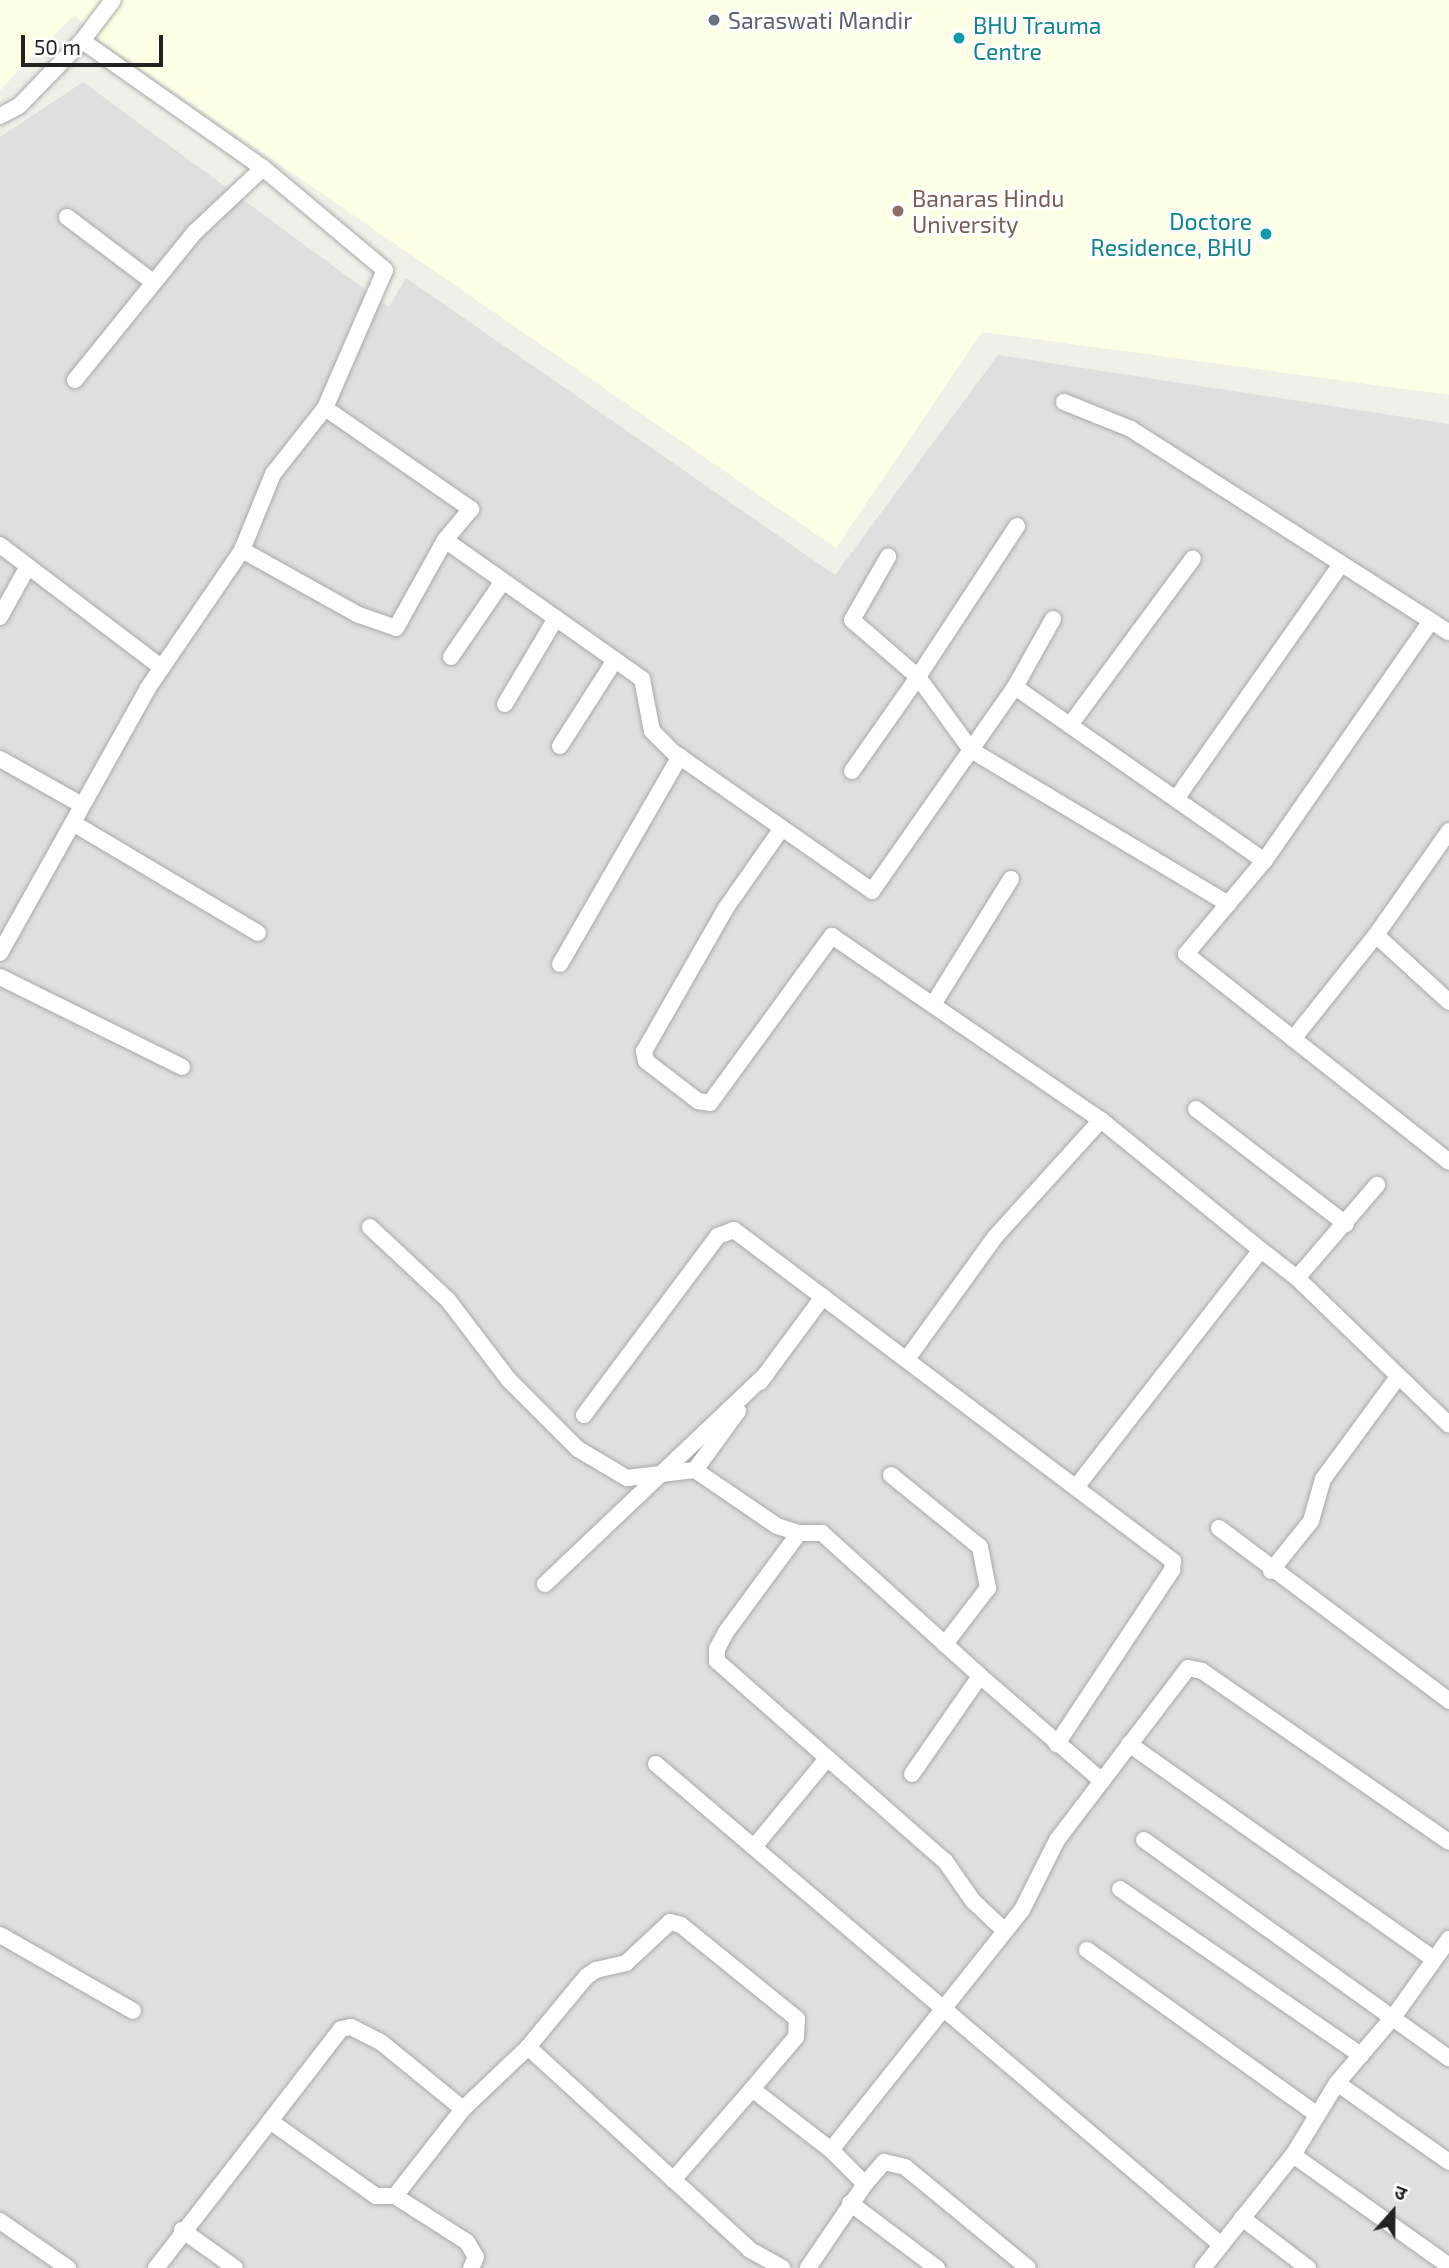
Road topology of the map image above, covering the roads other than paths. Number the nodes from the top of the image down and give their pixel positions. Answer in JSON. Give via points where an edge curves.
{"nodes":[{"id":1,"x":113,"y":0,"type":"edge"},
{"id":2,"x":82,"y":41,"type":"junction"},
{"id":3,"x":0,"y":116,"type":"edge"},
{"id":4,"x":263,"y":168,"type":"junction"},
{"id":5,"x":67,"y":217,"type":"dead end"},
{"id":6,"x":153,"y":282,"type":"junction"},
{"id":7,"x":75,"y":380,"type":"dead end"},
{"id":8,"x":1064,"y":402,"type":"dead end"},
{"id":9,"x":325,"y":408,"type":"junction"},
{"id":10,"x":1017,"y":526,"type":"dead end"},
{"id":11,"x":445,"y":540,"type":"junction"},
{"id":12,"x":0,"y":545,"type":"edge"},
{"id":13,"x":242,"y":550,"type":"junction"},
{"id":14,"x":888,"y":557,"type":"dead end"},
{"id":15,"x":1193,"y":558,"type":"dead end"},
{"id":16,"x":1341,"y":564,"type":"junction"},
{"id":17,"x":28,"y":566,"type":"junction"},
{"id":18,"x":503,"y":581,"type":"junction"},
{"id":19,"x":0,"y":617,"type":"edge"},
{"id":20,"x":555,"y":618,"type":"junction"},
{"id":21,"x":1053,"y":619,"type":"dead end"},
{"id":22,"x":1430,"y":621,"type":"junction"},
{"id":23,"x":1449,"y":632,"type":"edge"},
{"id":24,"x":451,"y":657,"type":"dead end"},
{"id":25,"x":615,"y":660,"type":"junction"},
{"id":26,"x":162,"y":667,"type":"junction"},
{"id":27,"x":918,"y":677,"type":"junction"},
{"id":28,"x":1015,"y":687,"type":"junction"},
{"id":29,"x":505,"y":704,"type":"dead end"},
{"id":30,"x":1070,"y":725,"type":"junction"},
{"id":31,"x":560,"y":746,"type":"dead end"},
{"id":32,"x":971,"y":750,"type":"junction"},
{"id":33,"x":680,"y":756,"type":"junction"},
{"id":34,"x":0,"y":759,"type":"edge"},
{"id":35,"x":852,"y":771,"type":"dead end"},
{"id":36,"x":1176,"y":799,"type":"junction"},
{"id":37,"x":82,"y":805,"type":"junction"},
{"id":38,"x":73,"y":823,"type":"junction"},
{"id":39,"x":782,"y":828,"type":"junction"},
{"id":40,"x":1449,"y":831,"type":"edge"},
{"id":41,"x":1265,"y":861,"type":"junction"},
{"id":42,"x":1012,"y":879,"type":"dead end"},
{"id":43,"x":1228,"y":904,"type":"junction"},
{"id":44,"x":258,"y":933,"type":"dead end"},
{"id":45,"x":1376,"y":936,"type":"junction"},
{"id":46,"x":0,"y":953,"type":"edge"},
{"id":47,"x":560,"y":964,"type":"dead end"},
{"id":48,"x":0,"y":977,"type":"edge"},
{"id":49,"x":934,"y":1003,"type":"junction"},
{"id":50,"x":1449,"y":1003,"type":"edge"},
{"id":51,"x":1293,"y":1039,"type":"junction"},
{"id":52,"x":182,"y":1067,"type":"dead end"},
{"id":53,"x":1196,"y":1109,"type":"dead end"},
{"id":54,"x":1101,"y":1120,"type":"junction"},
{"id":55,"x":1449,"y":1162,"type":"edge"},
{"id":56,"x":1377,"y":1185,"type":"dead end"},
{"id":57,"x":1346,"y":1224,"type":"junction"},
{"id":58,"x":370,"y":1227,"type":"dead end"},
{"id":59,"x":1261,"y":1250,"type":"junction"},
{"id":60,"x":1297,"y":1278,"type":"junction"},
{"id":61,"x":823,"y":1297,"type":"junction"},
{"id":62,"x":907,"y":1359,"type":"junction"},
{"id":63,"x":766,"y":1374,"type":"junction"},
{"id":64,"x":1398,"y":1377,"type":"junction"},
{"id":65,"x":1449,"y":1403,"type":"edge"},
{"id":66,"x":584,"y":1415,"type":"dead end"},
{"id":67,"x":1443,"y":1420,"type":"edge"},
{"id":68,"x":695,"y":1470,"type":"junction"},
{"id":69,"x":662,"y":1473,"type":"junction"},
{"id":70,"x":891,"y":1475,"type":"dead end"},
{"id":71,"x":1077,"y":1486,"type":"junction"},
{"id":72,"x":1219,"y":1528,"type":"dead end"},
{"id":73,"x":799,"y":1533,"type":"junction"},
{"id":74,"x":1271,"y":1571,"type":"junction"},
{"id":75,"x":545,"y":1584,"type":"dead end"},
{"id":76,"x":945,"y":1644,"type":"junction"},
{"id":77,"x":980,"y":1676,"type":"junction"},
{"id":78,"x":1449,"y":1701,"type":"edge"},
{"id":79,"x":1057,"y":1744,"type":"junction"},
{"id":80,"x":1129,"y":1745,"type":"junction"},
{"id":81,"x":826,"y":1760,"type":"junction"},
{"id":82,"x":656,"y":1763,"type":"dead end"},
{"id":83,"x":912,"y":1773,"type":"dead end"},
{"id":84,"x":1102,"y":1781,"type":"junction"},
{"id":85,"x":1144,"y":1840,"type":"dead end"},
{"id":86,"x":1449,"y":1842,"type":"edge"},
{"id":87,"x":754,"y":1847,"type":"junction"},
{"id":88,"x":1120,"y":1889,"type":"dead end"},
{"id":89,"x":1005,"y":1931,"type":"junction"},
{"id":90,"x":0,"y":1935,"type":"edge"},
{"id":91,"x":1449,"y":1940,"type":"edge"},
{"id":92,"x":1087,"y":1950,"type":"dead end"},
{"id":93,"x":1434,"y":1959,"type":"junction"},
{"id":94,"x":944,"y":2008,"type":"junction"},
{"id":95,"x":133,"y":2011,"type":"dead end"},
{"id":96,"x":1394,"y":2016,"type":"junction"},
{"id":97,"x":528,"y":2047,"type":"junction"},
{"id":98,"x":1361,"y":2055,"type":"junction"},
{"id":99,"x":1449,"y":2058,"type":"edge"},
{"id":100,"x":1338,"y":2083,"type":"junction"},
{"id":101,"x":752,"y":2089,"type":"junction"},
{"id":102,"x":463,"y":2109,"type":"junction"},
{"id":103,"x":1316,"y":2114,"type":"junction"},
{"id":104,"x":270,"y":2121,"type":"junction"},
{"id":105,"x":831,"y":2150,"type":"junction"},
{"id":106,"x":1293,"y":2155,"type":"junction"},
{"id":107,"x":1449,"y":2162,"type":"edge"},
{"id":108,"x":673,"y":2180,"type":"junction"},
{"id":109,"x":865,"y":2184,"type":"junction"},
{"id":110,"x":395,"y":2196,"type":"junction"},
{"id":111,"x":850,"y":2203,"type":"junction"},
{"id":112,"x":1242,"y":2218,"type":"junction"},
{"id":113,"x":0,"y":2221,"type":"edge"},
{"id":114,"x":182,"y":2230,"type":"junction"},
{"id":115,"x":1220,"y":2244,"type":"junction"},
{"id":116,"x":1449,"y":2266,"type":"edge"},
{"id":117,"x":68,"y":2268,"type":"edge"},
{"id":118,"x":156,"y":2268,"type":"edge"},
{"id":119,"x":235,"y":2268,"type":"edge"},
{"id":120,"x":471,"y":2268,"type":"edge"},
{"id":121,"x":782,"y":2268,"type":"edge"},
{"id":122,"x":808,"y":2268,"type":"edge"},
{"id":123,"x":937,"y":2268,"type":"edge"},
{"id":124,"x":1028,"y":2268,"type":"edge"},
{"id":125,"x":1203,"y":2268,"type":"edge"},
{"id":126,"x":1308,"y":2268,"type":"edge"}],
"edges":[{"from":1,"to":2,"type":"street"},
{"from":2,"to":3,"type":"street","via":[[19,106]]},
{"from":2,"to":4,"type":"street"},
{"from":4,"to":6,"type":"street","via":[[195,232]]},
{"from":4,"to":9,"type":"street","via":[[385,270]]},
{"from":5,"to":6,"type":"street"},
{"from":6,"to":7,"type":"street"},
{"from":8,"to":16,"type":"street","via":[[1130,429]]},
{"from":9,"to":11,"type":"street","via":[[471,509]]},
{"from":9,"to":13,"type":"street","via":[[273,474]]},
{"from":10,"to":27,"type":"street"},
{"from":11,"to":13,"type":"street","via":[[396,628],[359,615]]},
{"from":11,"to":18,"type":"street"},
{"from":12,"to":17,"type":"street"},
{"from":13,"to":26,"type":"street"},
{"from":14,"to":27,"type":"street","via":[[852,620]]},
{"from":15,"to":30,"type":"street"},
{"from":16,"to":22,"type":"street"},
{"from":16,"to":36,"type":"street"},
{"from":17,"to":19,"type":"street"},
{"from":17,"to":26,"type":"street"},
{"from":18,"to":20,"type":"street"},
{"from":18,"to":24,"type":"street"},
{"from":20,"to":25,"type":"street"},
{"from":20,"to":29,"type":"street"},
{"from":21,"to":28,"type":"street"},
{"from":22,"to":23,"type":"street"},
{"from":22,"to":41,"type":"street"},
{"from":25,"to":31,"type":"street"},
{"from":25,"to":33,"type":"street","via":[[642,679],[652,731]]},
{"from":26,"to":37,"type":"street"},
{"from":27,"to":32,"type":"street"},
{"from":27,"to":35,"type":"street"},
{"from":28,"to":30,"type":"street"},
{"from":28,"to":32,"type":"street"},
{"from":30,"to":36,"type":"street"},
{"from":32,"to":39,"type":"street","via":[[872,891]]},
{"from":32,"to":43,"type":"street"},
{"from":33,"to":39,"type":"street"},
{"from":33,"to":47,"type":"street"},
{"from":34,"to":37,"type":"street"},
{"from":36,"to":41,"type":"street"},
{"from":37,"to":38,"type":"street"},
{"from":38,"to":44,"type":"street"},
{"from":38,"to":46,"type":"street"},
{"from":39,"to":49,"type":"street","via":[[726,908],[644,1051],[646,1061],[698,1101],[710,1103],[832,936]]},
{"from":40,"to":45,"type":"street"},
{"from":41,"to":43,"type":"street"},
{"from":42,"to":49,"type":"street"},
{"from":43,"to":51,"type":"street","via":[[1186,954]]},
{"from":45,"to":50,"type":"street"},
{"from":45,"to":51,"type":"street"},
{"from":48,"to":52,"type":"street"},
{"from":49,"to":54,"type":"street"},
{"from":51,"to":55,"type":"street"},
{"from":53,"to":57,"type":"street"},
{"from":54,"to":59,"type":"street"},
{"from":54,"to":62,"type":"street","via":[[995,1237]]},
{"from":56,"to":57,"type":"street"},
{"from":57,"to":60,"type":"street"},
{"from":58,"to":69,"type":"street","via":[[448,1300],[509,1380],[578,1450],[627,1478]]},
{"from":59,"to":60,"type":"street"},
{"from":59,"to":71,"type":"street"},
{"from":60,"to":64,"type":"street"},
{"from":61,"to":62,"type":"street"},
{"from":61,"to":63,"type":"street"},
{"from":61,"to":66,"type":"street","via":[[733,1230],[718,1236]]},
{"from":62,"to":71,"type":"street"},
{"from":63,"to":68,"type":"street"},
{"from":63,"to":69,"type":"street"},
{"from":64,"to":67,"type":"street"},
{"from":64,"to":74,"type":"street","via":[[1323,1479],[1311,1521]]},
{"from":65,"to":67,"type":"street"},
{"from":68,"to":69,"type":"street"},
{"from":68,"to":73,"type":"street","via":[[777,1525]]},
{"from":69,"to":75,"type":"street"},
{"from":70,"to":76,"type":"street","via":[[980,1547],[988,1588]]},
{"from":71,"to":79,"type":"street","via":[[1173,1561],[1172,1570]]},
{"from":72,"to":74,"type":"street"},
{"from":73,"to":76,"type":"street","via":[[815,1531],[827,1537]]},
{"from":73,"to":81,"type":"street","via":[[726,1632],[717,1649],[717,1661]]},
{"from":74,"to":78,"type":"street"},
{"from":76,"to":77,"type":"street"},
{"from":77,"to":79,"type":"street"},
{"from":77,"to":83,"type":"street"},
{"from":79,"to":84,"type":"street"},
{"from":80,"to":84,"type":"street"},
{"from":80,"to":86,"type":"street","via":[[1181,1673],[1195,1668]]},
{"from":80,"to":93,"type":"street"},
{"from":81,"to":87,"type":"street"},
{"from":81,"to":89,"type":"street","via":[[946,1861],[973,1901]]},
{"from":82,"to":87,"type":"street"},
{"from":84,"to":89,"type":"street","via":[[1057,1840],[1022,1910]]},
{"from":85,"to":96,"type":"street"},
{"from":87,"to":94,"type":"street"},
{"from":88,"to":98,"type":"street"},
{"from":89,"to":94,"type":"street"},
{"from":90,"to":95,"type":"street"},
{"from":91,"to":93,"type":"street"},
{"from":92,"to":103,"type":"street"},
{"from":93,"to":96,"type":"street"},
{"from":94,"to":105,"type":"street"},
{"from":94,"to":115,"type":"street"},
{"from":96,"to":98,"type":"street"},
{"from":96,"to":99,"type":"street"},
{"from":97,"to":101,"type":"street","via":[[587,1976],[626,1963],[670,1922],[681,1925],[797,2019],[796,2037]]},
{"from":97,"to":102,"type":"street"},
{"from":97,"to":108,"type":"street"},
{"from":98,"to":100,"type":"street"},
{"from":100,"to":103,"type":"street"},
{"from":100,"to":107,"type":"street"},
{"from":101,"to":105,"type":"street"},
{"from":101,"to":108,"type":"street"},
{"from":102,"to":104,"type":"street","via":[[382,2043],[351,2026],[341,2029]]},
{"from":102,"to":110,"type":"street"},
{"from":103,"to":106,"type":"street"},
{"from":104,"to":110,"type":"street","via":[[376,2196]]},
{"from":104,"to":114,"type":"street"},
{"from":105,"to":109,"type":"street"},
{"from":106,"to":112,"type":"street"},
{"from":106,"to":116,"type":"street"},
{"from":108,"to":121,"type":"street","via":[[750,2250]]},
{"from":109,"to":111,"type":"street"},
{"from":109,"to":124,"type":"street","via":[[884,2162],[905,2167]]},
{"from":110,"to":120,"type":"street","via":[[467,2242],[476,2257]]},
{"from":111,"to":122,"type":"street"},
{"from":111,"to":123,"type":"street"},
{"from":112,"to":115,"type":"street"},
{"from":112,"to":126,"type":"street"},
{"from":113,"to":117,"type":"street"},
{"from":114,"to":118,"type":"street"},
{"from":114,"to":119,"type":"street"},
{"from":115,"to":125,"type":"street"}]}
